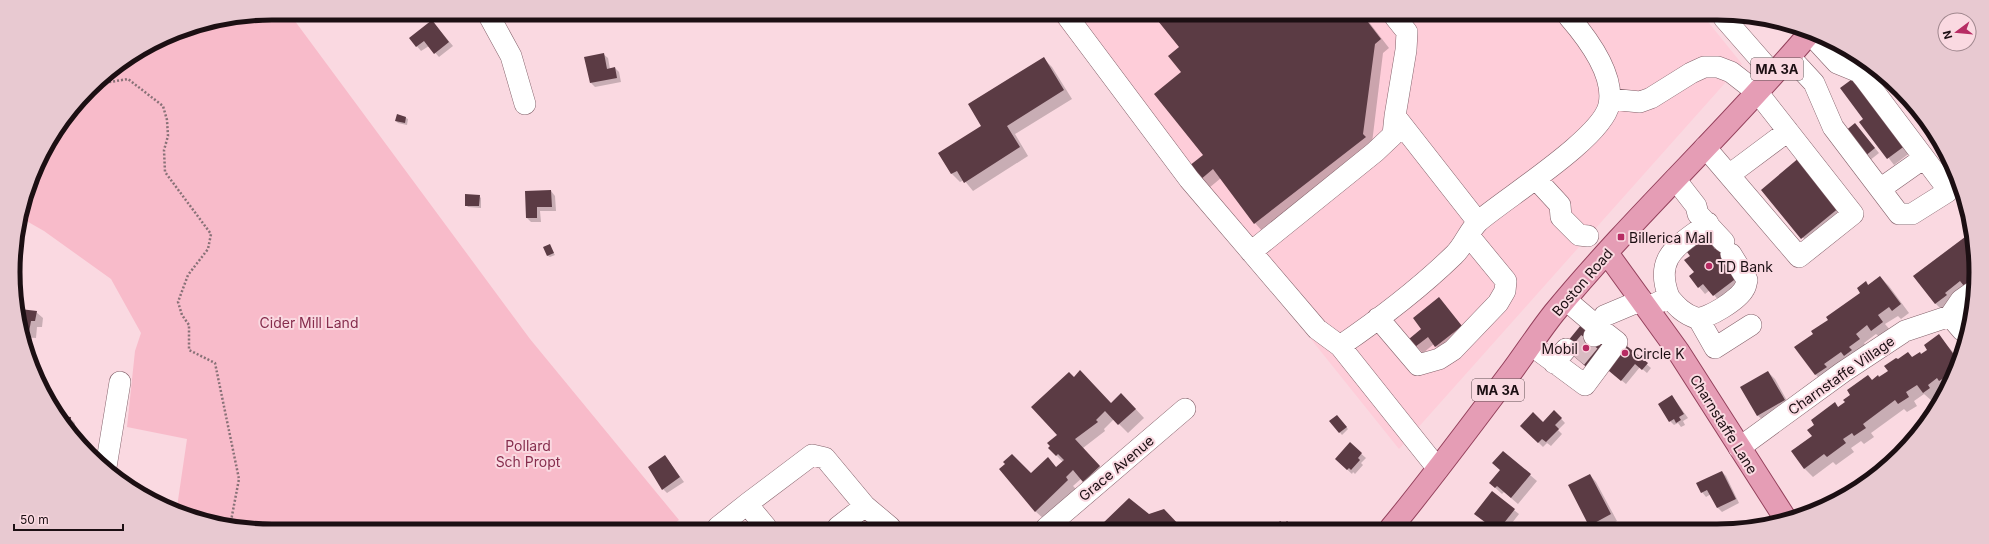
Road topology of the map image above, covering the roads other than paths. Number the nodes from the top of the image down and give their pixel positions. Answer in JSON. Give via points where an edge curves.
{"nodes":[{"id":1,"x":491,"y":20,"type":"edge"},
{"id":2,"x":1070,"y":20,"type":"edge"},
{"id":3,"x":1397,"y":20,"type":"edge"},
{"id":4,"x":1571,"y":20,"type":"edge"},
{"id":5,"x":1726,"y":21,"type":"edge"},
{"id":6,"x":1807,"y":37,"type":"edge"},
{"id":7,"x":1816,"y":41,"type":"edge"},
{"id":8,"x":1790,"y":57,"type":"junction"},
{"id":9,"x":1773,"y":74,"type":"junction"},
{"id":10,"x":1758,"y":93,"type":"junction"},
{"id":11,"x":1610,"y":99,"type":"junction"},
{"id":12,"x":524,"y":104,"type":"dead end"},
{"id":13,"x":1395,"y":116,"type":"junction"},
{"id":14,"x":1788,"y":131,"type":"junction"},
{"id":15,"x":1705,"y":147,"type":"junction"},
{"id":16,"x":1924,"y":158,"type":"junction"},
{"id":17,"x":1729,"y":175,"type":"junction"},
{"id":18,"x":1536,"y":179,"type":"junction"},
{"id":19,"x":1670,"y":185,"type":"junction"},
{"id":20,"x":1880,"y":190,"type":"junction"},
{"id":21,"x":1703,"y":218,"type":"junction"},
{"id":22,"x":1474,"y":229,"type":"junction"},
{"id":23,"x":1251,"y":252,"type":"junction"},
{"id":24,"x":1607,"y":253,"type":"junction"},
{"id":25,"x":1968,"y":295,"type":"edge"},
{"id":26,"x":1669,"y":297,"type":"junction"},
{"id":27,"x":1566,"y":300,"type":"junction"},
{"id":28,"x":1645,"y":304,"type":"junction"},
{"id":29,"x":1950,"y":316,"type":"junction"},
{"id":30,"x":1378,"y":318,"type":"junction"},
{"id":31,"x":1698,"y":318,"type":"junction"},
{"id":32,"x":1751,"y":325,"type":"dead end"},
{"id":33,"x":1592,"y":328,"type":"junction"},
{"id":34,"x":1962,"y":330,"type":"edge"},
{"id":35,"x":1531,"y":345,"type":"junction"},
{"id":36,"x":1340,"y":346,"type":"junction"},
{"id":37,"x":120,"y":382,"type":"dead end"},
{"id":38,"x":1185,"y":409,"type":"dead end"},
{"id":39,"x":1739,"y":448,"type":"junction"},
{"id":40,"x":107,"y":462,"type":"edge"},
{"id":41,"x":1438,"y":469,"type":"junction"},
{"id":42,"x":747,"y":504,"type":"junction"},
{"id":43,"x":865,"y":506,"type":"junction"},
{"id":44,"x":1783,"y":515,"type":"edge"},
{"id":45,"x":722,"y":524,"type":"edge"},
{"id":46,"x":764,"y":524,"type":"edge"},
{"id":47,"x":842,"y":524,"type":"edge"},
{"id":48,"x":886,"y":524,"type":"edge"},
{"id":49,"x":1051,"y":524,"type":"edge"},
{"id":50,"x":1394,"y":524,"type":"edge"}],
"edges":[{"from":1,"to":12,"type":"street","via":[[511,56]]},
{"from":2,"to":23,"type":"street","via":[[1189,179]]},
{"from":3,"to":13,"type":"street","via":[[1407,32]]},
{"from":4,"to":11,"type":"street","via":[[1601,62],[1608,78]]},
{"from":5,"to":9,"type":"street"},
{"from":6,"to":8,"type":"main road","name":"Boston Road","number":"MA 3A"},
{"from":7,"to":16,"type":"street","via":[[1837,63],[1859,72]]},
{"from":8,"to":9,"type":"main road","name":"Boston Road","number":"MA 3A"},
{"from":8,"to":20,"type":"street","via":[[1814,83],[1833,127]]},
{"from":9,"to":10,"type":"main road","name":"Boston Road","number":"MA 3A"},
{"from":10,"to":11,"type":"street","via":[[1731,72],[1718,67],[1704,66],[1640,102]]},
{"from":10,"to":14,"type":"street"},
{"from":10,"to":15,"type":"main road","name":"Boston Road","number":"MA 3A"},
{"from":11,"to":18,"type":"street","via":[[1602,121],[1593,132]]},
{"from":13,"to":22,"type":"street"},
{"from":13,"to":23,"type":"street","via":[[1392,135],[1384,143]]},
{"from":14,"to":17,"type":"street"},
{"from":14,"to":17,"type":"street","via":[[1853,214],[1799,257]]},
{"from":15,"to":17,"type":"street"},
{"from":15,"to":19,"type":"main road","name":"Boston Road","number":"MA 3A"},
{"from":16,"to":20,"type":"street"},
{"from":16,"to":20,"type":"street","via":[[1947,192],[1912,214],[1903,215],[1896,211]]},
{"from":18,"to":22,"type":"street"},
{"from":18,"to":24,"type":"street","via":[[1560,205],[1561,217],[1579,235],[1588,236]]},
{"from":19,"to":21,"type":"street","via":[[1690,214]]},
{"from":19,"to":24,"type":"main road","name":"Boston Road","number":"MA 3A"},
{"from":21,"to":26,"type":"street","via":[[1675,248],[1667,262],[1663,277]]},
{"from":21,"to":31,"type":"street","via":[[1727,248],[1747,280],[1744,289],[1723,307],[1710,315]]},
{"from":22,"to":30,"type":"street","via":[[1455,254]]},
{"from":22,"to":30,"type":"street","via":[[1506,281],[1505,291],[1498,303],[1453,350],[1439,359],[1418,365]]},
{"from":23,"to":36,"type":"street","via":[[1317,329]]},
{"from":24,"to":27,"type":"main road","name":"Boston Road","number":"MA 3A"},
{"from":24,"to":28,"type":"main road","name":"Charnstaffe Lane"},
{"from":25,"to":29,"type":"street","via":[[1961,300]]},
{"from":26,"to":28,"type":"street"},
{"from":26,"to":31,"type":"street","via":[[1683,312]]},
{"from":27,"to":33,"type":"street"},
{"from":27,"to":35,"type":"main road","name":"Boston Road","number":"MA 3A"},
{"from":28,"to":33,"type":"street","via":[[1604,316]]},
{"from":28,"to":39,"type":"main road","name":"Charnstaffe Lane"},
{"from":29,"to":34,"type":"street"},
{"from":29,"to":39,"type":"street","name":"Charnstaffe Village","via":[[1905,331],[1843,372]]},
{"from":30,"to":36,"type":"street"},
{"from":31,"to":32,"type":"street","via":[[1715,348]]},
{"from":33,"to":35,"type":"street","via":[[1616,342],[1585,385],[1565,360]]},
{"from":35,"to":41,"type":"main road","name":"Boston Road","number":"MA 3A"},
{"from":36,"to":41,"type":"street"},
{"from":37,"to":40,"type":"street"},
{"from":38,"to":49,"type":"street","name":"Grace Avenue"},
{"from":39,"to":44,"type":"main road","name":"Charnstaffe Lane"},
{"from":41,"to":50,"type":"main road","name":"Boston Road","number":"MA 3A"},
{"from":42,"to":43,"type":"street","via":[[812,455],[825,458]]},
{"from":42,"to":45,"type":"street"},
{"from":42,"to":46,"type":"street"},
{"from":43,"to":47,"type":"street"},
{"from":43,"to":48,"type":"street"}]}
